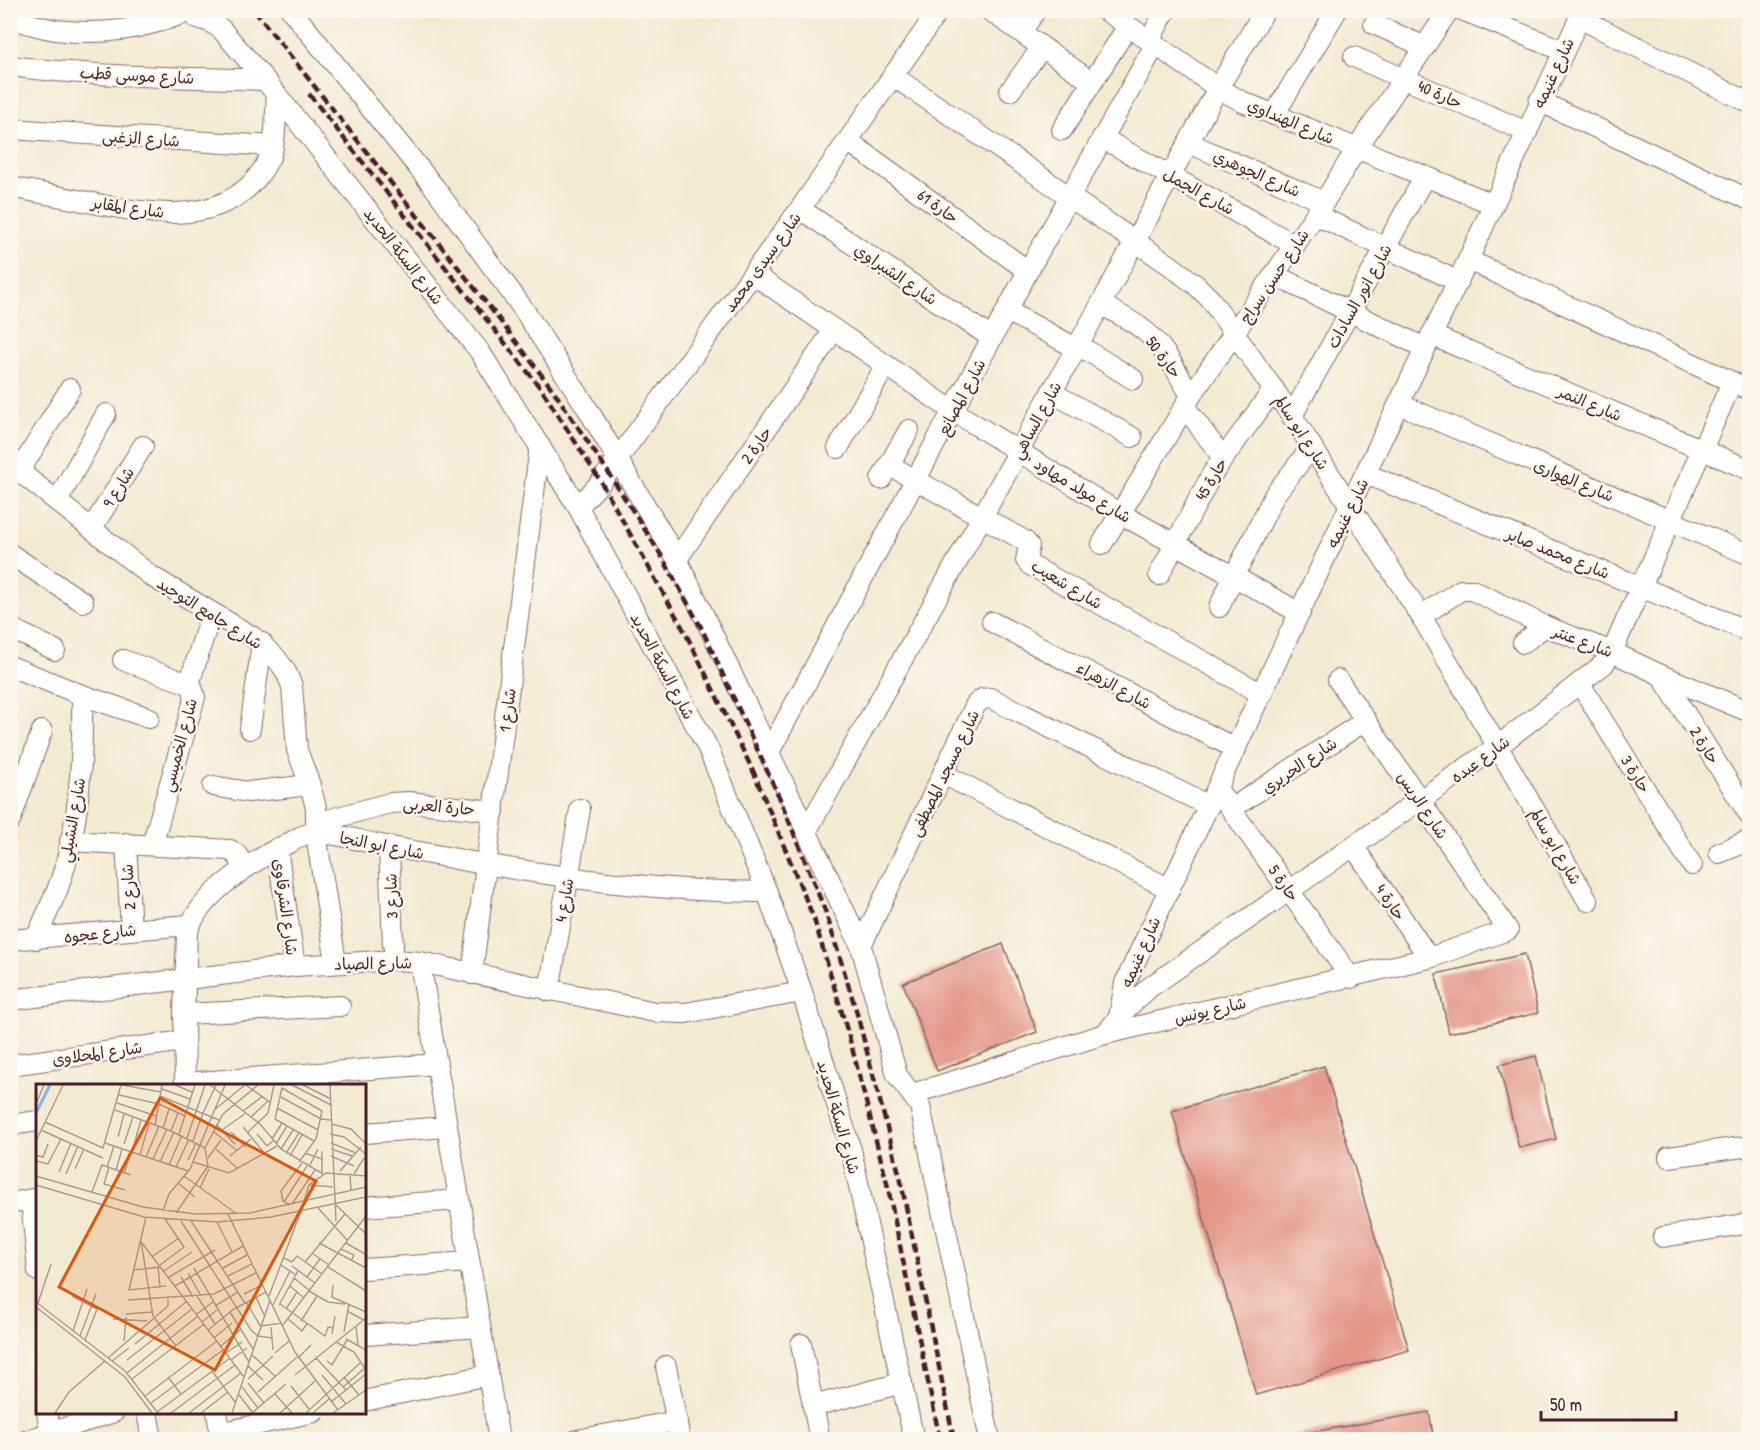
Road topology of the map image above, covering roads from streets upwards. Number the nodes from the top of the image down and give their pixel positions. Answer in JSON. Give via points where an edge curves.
{"nodes":[{"id":1,"x":47,"y":10,"type":"edge"},
{"id":2,"x":291,"y":10,"type":"edge"},
{"id":3,"x":939,"y":10,"type":"edge"},
{"id":4,"x":989,"y":10,"type":"edge"},
{"id":5,"x":1036,"y":10,"type":"edge"},
{"id":6,"x":1105,"y":10,"type":"edge"},
{"id":7,"x":1166,"y":10,"type":"edge"},
{"id":8,"x":1264,"y":10,"type":"edge"},
{"id":9,"x":1337,"y":10,"type":"edge"},
{"id":10,"x":1449,"y":10,"type":"edge"},
{"id":11,"x":1462,"y":10,"type":"edge"},
{"id":12,"x":187,"y":11,"type":"edge"},
{"id":13,"x":1581,"y":14,"type":"edge"},
{"id":14,"x":10,"y":19,"type":"edge"},
{"id":15,"x":1374,"y":24,"type":"dead end"},
{"id":16,"x":1128,"y":26,"type":"junction"},
{"id":17,"x":55,"y":30,"type":"junction"},
{"id":18,"x":1021,"y":32,"type":"junction"},
{"id":19,"x":1152,"y":43,"type":"junction"},
{"id":20,"x":1042,"y":47,"type":"junction"},
{"id":21,"x":1425,"y":47,"type":"junction"},
{"id":22,"x":1564,"y":51,"type":"junction"},
{"id":23,"x":1354,"y":57,"type":"dead end"},
{"id":24,"x":10,"y":66,"type":"edge"},
{"id":25,"x":893,"y":76,"type":"junction"},
{"id":26,"x":1404,"y":79,"type":"junction"},
{"id":27,"x":1092,"y":82,"type":"junction"},
{"id":28,"x":271,"y":87,"type":"junction"},
{"id":29,"x":1218,"y":88,"type":"junction"},
{"id":30,"x":1010,"y":91,"type":"dead end"},
{"id":31,"x":1539,"y":101,"type":"junction"},
{"id":32,"x":1749,"y":103,"type":"edge"},
{"id":33,"x":1274,"y":116,"type":"junction"},
{"id":34,"x":10,"y":129,"type":"edge"},
{"id":35,"x":1062,"y":130,"type":"dead end"},
{"id":36,"x":1527,"y":132,"type":"junction"},
{"id":37,"x":1102,"y":138,"type":"junction"},
{"id":38,"x":848,"y":141,"type":"junction"},
{"id":39,"x":1189,"y":143,"type":"junction"},
{"id":40,"x":272,"y":146,"type":"junction"},
{"id":41,"x":1357,"y":148,"type":"junction"},
{"id":42,"x":1171,"y":176,"type":"junction"},
{"id":43,"x":1425,"y":176,"type":"junction"},
{"id":44,"x":10,"y":187,"type":"edge"},
{"id":45,"x":1070,"y":197,"type":"junction"},
{"id":46,"x":1749,"y":200,"type":"edge"},
{"id":47,"x":1493,"y":204,"type":"junction"},
{"id":48,"x":1320,"y":208,"type":"junction"},
{"id":49,"x":800,"y":209,"type":"junction"},
{"id":50,"x":1135,"y":242,"type":"junction"},
{"id":51,"x":1295,"y":244,"type":"junction"},
{"id":52,"x":1385,"y":248,"type":"junction"},
{"id":53,"x":1468,"y":260,"type":"junction"},
{"id":54,"x":1028,"y":271,"type":"junction"},
{"id":55,"x":753,"y":274,"type":"junction"},
{"id":56,"x":1274,"y":275,"type":"junction"},
{"id":57,"x":1457,"y":281,"type":"junction"},
{"id":58,"x":1101,"y":304,"type":"junction"},
{"id":59,"x":1007,"y":311,"type":"junction"},
{"id":60,"x":1349,"y":312,"type":"junction"},
{"id":61,"x":834,"y":330,"type":"junction"},
{"id":62,"x":1234,"y":333,"type":"junction"},
{"id":63,"x":992,"y":338,"type":"junction"},
{"id":64,"x":1428,"y":341,"type":"junction"},
{"id":65,"x":1077,"y":347,"type":"junction"},
{"id":66,"x":886,"y":365,"type":"junction"},
{"id":67,"x":1133,"y":379,"type":"dead end"},
{"id":68,"x":1741,"y":386,"type":"edge"},
{"id":69,"x":70,"y":389,"type":"dead end"},
{"id":70,"x":1274,"y":389,"type":"junction"},
{"id":71,"x":1051,"y":392,"type":"junction"},
{"id":72,"x":1188,"y":402,"type":"junction"},
{"id":73,"x":1399,"y":404,"type":"junction"},
{"id":74,"x":953,"y":411,"type":"junction"},
{"id":75,"x":106,"y":414,"type":"dead end"},
{"id":76,"x":1292,"y":416,"type":"junction"},
{"id":77,"x":909,"y":430,"type":"dead end"},
{"id":78,"x":1132,"y":437,"type":"dead end"},
{"id":79,"x":143,"y":446,"type":"dead end"},
{"id":80,"x":540,"y":446,"type":"junction"},
{"id":81,"x":1312,"y":447,"type":"junction"},
{"id":82,"x":838,"y":448,"type":"dead end"},
{"id":83,"x":1701,"y":449,"type":"junction"},
{"id":84,"x":1018,"y":451,"type":"junction"},
{"id":85,"x":1223,"y":458,"type":"junction"},
{"id":86,"x":617,"y":459,"type":"junction"},
{"id":87,"x":15,"y":467,"type":"edge"},
{"id":88,"x":1749,"y":470,"type":"edge"},
{"id":89,"x":1366,"y":474,"type":"junction"},
{"id":90,"x":916,"y":480,"type":"junction"},
{"id":91,"x":58,"y":500,"type":"junction"},
{"id":92,"x":1350,"y":505,"type":"junction"},
{"id":93,"x":578,"y":507,"type":"junction"},
{"id":94,"x":1119,"y":513,"type":"junction"},
{"id":95,"x":982,"y":516,"type":"junction"},
{"id":96,"x":1670,"y":521,"type":"junction"},
{"id":97,"x":92,"y":528,"type":"junction"},
{"id":98,"x":1102,"y":544,"type":"dead end"},
{"id":99,"x":1175,"y":544,"type":"junction"},
{"id":100,"x":10,"y":554,"type":"edge"},
{"id":101,"x":1749,"y":555,"type":"edge"},
{"id":102,"x":677,"y":559,"type":"junction"},
{"id":103,"x":1159,"y":576,"type":"dead end"},
{"id":104,"x":1234,"y":576,"type":"junction"},
{"id":105,"x":1641,"y":587,"type":"junction"},
{"id":106,"x":83,"y":602,"type":"dead end"},
{"id":107,"x":1219,"y":607,"type":"dead end"},
{"id":108,"x":211,"y":613,"type":"junction"},
{"id":109,"x":1300,"y":613,"type":"junction"},
{"id":110,"x":1421,"y":616,"type":"junction"},
{"id":111,"x":992,"y":622,"type":"dead end"},
{"id":112,"x":1545,"y":626,"type":"junction"},
{"id":113,"x":15,"y":631,"type":"edge"},
{"id":114,"x":1749,"y":632,"type":"edge"},
{"id":115,"x":1523,"y":643,"type":"dead end"},
{"id":116,"x":262,"y":644,"type":"junction"},
{"id":117,"x":55,"y":650,"type":"dead end"},
{"id":118,"x":1612,"y":651,"type":"junction"},
{"id":119,"x":123,"y":660,"type":"dead end"},
{"id":120,"x":11,"y":666,"type":"edge"},
{"id":121,"x":1660,"y":675,"type":"junction"},
{"id":122,"x":1338,"y":680,"type":"dead end"},
{"id":123,"x":189,"y":684,"type":"junction"},
{"id":124,"x":1580,"y":684,"type":"junction"},
{"id":125,"x":1262,"y":694,"type":"junction"},
{"id":126,"x":82,"y":695,"type":"junction"},
{"id":127,"x":1749,"y":712,"type":"edge"},
{"id":128,"x":148,"y":718,"type":"dead end"},
{"id":129,"x":1366,"y":720,"type":"junction"},
{"id":130,"x":250,"y":729,"type":"dead end"},
{"id":131,"x":42,"y":731,"type":"dead end"},
{"id":132,"x":1498,"y":746,"type":"junction"},
{"id":133,"x":1236,"y":749,"type":"junction"},
{"id":134,"x":769,"y":752,"type":"junction"},
{"id":135,"x":943,"y":774,"type":"junction"},
{"id":136,"x":310,"y":785,"type":"junction"},
{"id":137,"x":213,"y":786,"type":"dead end"},
{"id":138,"x":1213,"y":797,"type":"junction"},
{"id":139,"x":1420,"y":801,"type":"junction"},
{"id":140,"x":1746,"y":804,"type":"edge"},
{"id":141,"x":1231,"y":809,"type":"junction"},
{"id":142,"x":580,"y":810,"type":"dead end"},
{"id":143,"x":494,"y":812,"type":"junction"},
{"id":144,"x":11,"y":819,"type":"edge"},
{"id":145,"x":316,"y":828,"type":"junction"},
{"id":146,"x":807,"y":830,"type":"junction"},
{"id":147,"x":1749,"y":840,"type":"edge"},
{"id":148,"x":70,"y":841,"type":"junction"},
{"id":149,"x":126,"y":843,"type":"junction"},
{"id":150,"x":152,"y":844,"type":"junction"},
{"id":151,"x":390,"y":847,"type":"junction"},
{"id":152,"x":1354,"y":847,"type":"junction"},
{"id":153,"x":277,"y":848,"type":"junction"},
{"id":154,"x":1719,"y":853,"type":"dead end"},
{"id":155,"x":487,"y":864,"type":"junction"},
{"id":156,"x":1692,"y":864,"type":"dead end"},
{"id":157,"x":245,"y":868,"type":"junction"},
{"id":158,"x":568,"y":877,"type":"junction"},
{"id":159,"x":1170,"y":889,"type":"junction"},
{"id":160,"x":1289,"y":891,"type":"junction"},
{"id":161,"x":767,"y":892,"type":"junction"},
{"id":162,"x":1588,"y":901,"type":"dead end"},
{"id":163,"x":189,"y":925,"type":"junction"},
{"id":164,"x":131,"y":930,"type":"junction"},
{"id":165,"x":1508,"y":930,"type":"joint"},
{"id":166,"x":36,"y":939,"type":"junction"},
{"id":167,"x":10,"y":940,"type":"edge"},
{"id":168,"x":393,"y":945,"type":"dead end"},
{"id":169,"x":861,"y":946,"type":"junction"},
{"id":170,"x":1429,"y":958,"type":"junction"},
{"id":171,"x":420,"y":962,"type":"junction"},
{"id":172,"x":336,"y":963,"type":"junction"},
{"id":173,"x":295,"y":966,"type":"junction"},
{"id":174,"x":472,"y":974,"type":"junction"},
{"id":175,"x":1351,"y":978,"type":"junction"},
{"id":176,"x":185,"y":979,"type":"junction"},
{"id":177,"x":549,"y":991,"type":"junction"},
{"id":178,"x":802,"y":992,"type":"junction"},
{"id":179,"x":10,"y":1000,"type":"edge"},
{"id":180,"x":340,"y":1006,"type":"dead end"},
{"id":181,"x":184,"y":1014,"type":"junction"},
{"id":182,"x":1119,"y":1017,"type":"junction"},
{"id":183,"x":1106,"y":1035,"type":"junction"},
{"id":184,"x":184,"y":1041,"type":"junction"},
{"id":185,"x":437,"y":1064,"type":"junction"},
{"id":186,"x":10,"y":1065,"type":"edge"},
{"id":187,"x":185,"y":1084,"type":"edge"},
{"id":188,"x":912,"y":1094,"type":"junction"},
{"id":189,"x":36,"y":1121,"type":"edge"},
{"id":190,"x":10,"y":1125,"type":"edge"},
{"id":191,"x":447,"y":1127,"type":"junction"},
{"id":192,"x":366,"y":1133,"type":"edge"},
{"id":193,"x":1749,"y":1146,"type":"edge"},
{"id":194,"x":1669,"y":1157,"type":"dead end"},
{"id":195,"x":34,"y":1199,"type":"edge"},
{"id":196,"x":459,"y":1200,"type":"junction"},
{"id":197,"x":10,"y":1203,"type":"edge"},
{"id":198,"x":366,"y":1207,"type":"edge"},
{"id":199,"x":1749,"y":1224,"type":"edge"},
{"id":200,"x":1664,"y":1237,"type":"dead end"},
{"id":201,"x":36,"y":1240,"type":"edge"},
{"id":202,"x":470,"y":1262,"type":"junction"},
{"id":203,"x":366,"y":1269,"type":"edge"},
{"id":204,"x":480,"y":1327,"type":"junction"},
{"id":205,"x":366,"y":1335,"type":"edge"},
{"id":206,"x":801,"y":1344,"type":"dead end"},
{"id":207,"x":666,"y":1366,"type":"dead end"},
{"id":208,"x":488,"y":1375,"type":"junction"},
{"id":209,"x":902,"y":1383,"type":"junction"},
{"id":210,"x":366,"y":1401,"type":"edge"},
{"id":211,"x":813,"y":1406,"type":"junction"},
{"id":212,"x":47,"y":1414,"type":"edge"},
{"id":213,"x":111,"y":1414,"type":"edge"},
{"id":214,"x":147,"y":1414,"type":"edge"},
{"id":215,"x":217,"y":1414,"type":"edge"},
{"id":216,"x":310,"y":1414,"type":"edge"},
{"id":217,"x":679,"y":1430,"type":"edge"},
{"id":218,"x":50,"y":1436,"type":"edge"},
{"id":219,"x":221,"y":1436,"type":"edge"},
{"id":220,"x":28,"y":1440,"type":"edge"},
{"id":221,"x":152,"y":1440,"type":"edge"},
{"id":222,"x":499,"y":1440,"type":"edge"},
{"id":223,"x":577,"y":1440,"type":"edge"},
{"id":224,"x":820,"y":1440,"type":"edge"},
{"id":225,"x":914,"y":1440,"type":"edge"},
{"id":226,"x":990,"y":1440,"type":"edge"}],
"edges":[{"from":1,"to":17,"type":"street"},
{"from":2,"to":86,"type":"street","via":[[435,188],[525,310]]},
{"from":3,"to":25,"type":"street","name":"شارع سيدى محمد"},
{"from":4,"to":18,"type":"street"},
{"from":5,"to":18,"type":"street"},
{"from":6,"to":16,"type":"street","name":"شارع الهنداوي"},
{"from":7,"to":19,"type":"street","name":"شارع المصانع"},
{"from":8,"to":29,"type":"street","name":"شارع الساهي"},
{"from":9,"to":33,"type":"street"},
{"from":10,"to":21,"type":"street","name":"شارع حسن سراج"},
{"from":11,"to":22,"type":"street"},
{"from":12,"to":17,"type":"street","via":[[130,30]]},
{"from":12,"to":28,"type":"street","name":"شارع السكة الحديد","via":[[221,29]]},
{"from":13,"to":22,"type":"street","name":"شارع غنيمه"},
{"from":13,"to":32,"type":"street"},
{"from":14,"to":17,"type":"street"},
{"from":15,"to":21,"type":"street"},
{"from":16,"to":19,"type":"street","name":"شارع الهنداوي"},
{"from":16,"to":27,"type":"street"},
{"from":18,"to":20,"type":"street"},
{"from":19,"to":29,"type":"street","name":"شارع الهنداوي"},
{"from":19,"to":37,"type":"street","name":"شارع المصانع"},
{"from":20,"to":27,"type":"street"},
{"from":20,"to":30,"type":"street"},
{"from":21,"to":26,"type":"street","name":"شارع حسن سراج"},
{"from":22,"to":31,"type":"street","name":"شارع غنيمه"},
{"from":23,"to":26,"type":"street","name":"حارة 40"},
{"from":24,"to":28,"type":"street","name":"شارع موسى قطب"},
{"from":25,"to":38,"type":"street","name":"شارع سيدى محمد"},
{"from":25,"to":45,"type":"street","name":"شارع ابو سالم"},
{"from":26,"to":36,"type":"street","name":"حارة 40"},
{"from":26,"to":41,"type":"street","name":"شارع حسن سراج"},
{"from":27,"to":35,"type":"street"},
{"from":28,"to":40,"type":"street","name":"شارع المقابر"},
{"from":28,"to":80,"type":"street","name":"شارع السكة الحديد","via":[[480,352]]},
{"from":29,"to":33,"type":"street","name":"شارع الهنداوي"},
{"from":29,"to":39,"type":"street","name":"شارع الساهي"},
{"from":31,"to":36,"type":"street","name":"شارع غنيمه"},
{"from":31,"to":46,"type":"street"},
{"from":33,"to":41,"type":"street","name":"شارع الهنداوي"},
{"from":34,"to":40,"type":"street","name":"شارع الزغبى"},
{"from":36,"to":47,"type":"street","name":"شارع غنيمه"},
{"from":37,"to":42,"type":"street","name":"شارع الجمل"},
{"from":37,"to":45,"type":"street","name":"شارع المصانع"},
{"from":38,"to":49,"type":"street","name":"شارع سيدى محمد"},
{"from":38,"to":54,"type":"street","name":"حارة 61"},
{"from":39,"to":42,"type":"street","name":"شارع الساهي"},
{"from":39,"to":48,"type":"street","name":"شارع الجوهري"},
{"from":40,"to":44,"type":"street","name":"شارع المقابر","via":[[259,175],[244,190],[216,206],[185,213],[122,209]]},
{"from":41,"to":43,"type":"street","name":"شارع الهنداوي"},
{"from":41,"to":48,"type":"street","name":"شارع حسن سراج"},
{"from":42,"to":50,"type":"street","name":"شارع الساهي"},
{"from":42,"to":51,"type":"street","name":"شارع الجمل"},
{"from":43,"to":47,"type":"street","name":"شارع الهنداوي"},
{"from":43,"to":52,"type":"street","name":"شارع انور السادات"},
{"from":45,"to":50,"type":"street","name":"شارع ابو سالم"},
{"from":45,"to":54,"type":"street","name":"شارع المصانع"},
{"from":47,"to":53,"type":"street","name":"شارع غنيمه"},
{"from":48,"to":51,"type":"street","name":"شارع حسن سراج"},
{"from":48,"to":52,"type":"street","name":"شارع الجوهري"},
{"from":49,"to":55,"type":"street","name":"شارع سيدى محمد"},
{"from":49,"to":63,"type":"street","name":"شارع الشبراوي"},
{"from":50,"to":58,"type":"street","name":"شارع الساهي"},
{"from":50,"to":62,"type":"street","name":"شارع ابو سالم","via":[[1196,285]]},
{"from":51,"to":56,"type":"street","name":"شارع حسن سراج"},
{"from":52,"to":57,"type":"street","name":"شارع الجوهري"},
{"from":52,"to":60,"type":"street","name":"شارع انور السادات"},
{"from":53,"to":57,"type":"street","name":"شارع غنيمه"},
{"from":53,"to":68,"type":"street"},
{"from":54,"to":59,"type":"street","name":"شارع المصانع"},
{"from":55,"to":61,"type":"street","name":"شارع مولد مهاود"},
{"from":55,"to":86,"type":"street","name":"شارع سيدى محمد"},
{"from":56,"to":60,"type":"street","name":"شارع النمر"},
{"from":56,"to":62,"type":"street","name":"شارع حسن سراج"},
{"from":57,"to":64,"type":"street","name":"شارع غنيمه"},
{"from":58,"to":65,"type":"street","name":"شارع الساهي"},
{"from":58,"to":72,"type":"street","name":"حارة 50","via":[[1150,336],[1170,360]]},
{"from":59,"to":63,"type":"street","name":"شارع المصانع"},
{"from":59,"to":65,"type":"street"},
{"from":60,"to":64,"type":"street","name":"شارع النمر"},
{"from":60,"to":76,"type":"street","name":"شارع انور السادات"},
{"from":61,"to":66,"type":"street","name":"شارع مولد مهاود"},
{"from":61,"to":102,"type":"street","name":"حارة 2"},
{"from":62,"to":70,"type":"street","name":"شارع ابو سالم"},
{"from":62,"to":72,"type":"street","name":"شارع حسن سراج"},
{"from":63,"to":74,"type":"street","name":"شارع المصانع"},
{"from":64,"to":73,"type":"street","name":"شارع غنيمه"},
{"from":64,"to":83,"type":"street","name":"شارع النمر"},
{"from":65,"to":67,"type":"street"},
{"from":65,"to":71,"type":"street","name":"شارع الساهي"},
{"from":66,"to":74,"type":"street","name":"شارع مولد مهاود"},
{"from":66,"to":82,"type":"street"},
{"from":68,"to":83,"type":"street","name":"شارع عبده"},
{"from":69,"to":87,"type":"street"},
{"from":70,"to":76,"type":"street","name":"شارع ابو سالم"},
{"from":70,"to":85,"type":"street","name":"حارة 45"},
{"from":71,"to":78,"type":"street"},
{"from":71,"to":84,"type":"street","name":"شارع الساهي"},
{"from":72,"to":85,"type":"street","name":"حارة 50"},
{"from":72,"to":94,"type":"street","name":"شارع حسن سراج"},
{"from":73,"to":89,"type":"street","name":"شارع غنيمه"},
{"from":73,"to":96,"type":"street","name":"شارع الهوارى"},
{"from":74,"to":84,"type":"street","name":"شارع مولد مهاود"},
{"from":74,"to":90,"type":"street","name":"شارع المصانع"},
{"from":75,"to":91,"type":"street"},
{"from":76,"to":81,"type":"street","name":"شارع ابو سالم"},
{"from":77,"to":90,"type":"street","name":"شارع شعيب","via":[[886,472]]},
{"from":79,"to":97,"type":"street","name":"شارع 9"},
{"from":80,"to":93,"type":"street","name":"شارع السكة الحديد"},
{"from":80,"to":143,"type":"street","name":"شارع 1"},
{"from":81,"to":92,"type":"street","name":"شارع ابو سالم"},
{"from":81,"to":104,"type":"street","via":[[1275,494]]},
{"from":83,"to":88,"type":"street","name":"شارع النمر"},
{"from":83,"to":96,"type":"street","name":"شارع عبده"},
{"from":84,"to":94,"type":"street","name":"شارع مولد مهاود"},
{"from":84,"to":95,"type":"street","name":"شارع الساهي"},
{"from":85,"to":99,"type":"street","name":"حارة 45"},
{"from":86,"to":93,"type":"street","name":"شارع سيدى محمد"},
{"from":86,"to":102,"type":"street"},
{"from":87,"to":91,"type":"street","name":"شارع جامع التوحيد"},
{"from":89,"to":92,"type":"street","name":"شارع غنيمه"},
{"from":89,"to":105,"type":"street","name":"شارع محمد صابر"},
{"from":90,"to":95,"type":"street","name":"شارع شعيب"},
{"from":90,"to":134,"type":"street","name":"شارع المصانع"},
{"from":91,"to":97,"type":"street","name":"شارع جامع التوحيد"},
{"from":92,"to":109,"type":"street","name":"شارع غنيمه"},
{"from":92,"to":110,"type":"street","name":"شارع ابو سالم"},
{"from":93,"to":161,"type":"street","name":"شارع السكة الحديد","via":[[708,748]]},
{"from":94,"to":98,"type":"street","name":"شارع حسن سراج"},
{"from":94,"to":99,"type":"street","name":"شارع مولد مهاود"},
{"from":95,"to":125,"type":"street","name":"شارع شعيب","via":[[1028,543],[1026,556],[1030,565]]},
{"from":95,"to":146,"type":"street","name":"شارع الساهي"},
{"from":96,"to":101,"type":"street","name":"شارع الهوارى"},
{"from":96,"to":105,"type":"street","name":"شارع عبده"},
{"from":97,"to":108,"type":"street","name":"شارع جامع التوحيد","via":[[151,576]]},
{"from":99,"to":103,"type":"street","name":"حارة 45"},
{"from":99,"to":104,"type":"street","name":"شارع مولد مهاود"},
{"from":100,"to":106,"type":"street"},
{"from":102,"to":134,"type":"street"},
{"from":104,"to":107,"type":"street"},
{"from":104,"to":109,"type":"street","name":"شارع مولد مهاود"},
{"from":105,"to":114,"type":"street","name":"شارع محمد صابر"},
{"from":105,"to":118,"type":"street","name":"شارع عبده"},
{"from":108,"to":116,"type":"street","name":"شارع جامع التوحيد"},
{"from":108,"to":123,"type":"street","name":"شارع الخميسي"},
{"from":109,"to":125,"type":"street","name":"شارع غنيمه"},
{"from":110,"to":112,"type":"street","name":"شارع عنتر","via":[[1466,589]]},
{"from":110,"to":132,"type":"street","name":"شارع ابو سالم"},
{"from":111,"to":133,"type":"street","name":"شارع الزهراء"},
{"from":112,"to":115,"type":"street"},
{"from":112,"to":118,"type":"street","name":"شارع عنتر"},
{"from":113,"to":117,"type":"street"},
{"from":113,"to":120,"type":"street"},
{"from":116,"to":130,"type":"street"},
{"from":116,"to":136,"type":"street","name":"شارع جامع التوحيد","via":[[285,670],[292,686],[297,750]]},
{"from":118,"to":121,"type":"street","name":"شارع عنتر"},
{"from":118,"to":124,"type":"street","name":"شارع عبده","via":[[1604,664]]},
{"from":119,"to":123,"type":"street"},
{"from":120,"to":126,"type":"street"},
{"from":121,"to":127,"type":"street","name":"شارع عنتر"},
{"from":121,"to":140,"type":"street","name":"حارة 2"},
{"from":122,"to":129,"type":"street","name":"شارع الريس"},
{"from":123,"to":150,"type":"street","name":"شارع الخميسي","via":[[195,696]]},
{"from":124,"to":132,"type":"street","name":"شارع عبده"},
{"from":124,"to":156,"type":"street","name":"حارة 3"},
{"from":125,"to":133,"type":"street","name":"شارع غنيمه"},
{"from":126,"to":128,"type":"street"},
{"from":126,"to":148,"type":"street","name":"شارع النشيلي","via":[[82,753]]},
{"from":129,"to":139,"type":"street","name":"شارع الريس"},
{"from":129,"to":141,"type":"street","name":"شارع الحريري"},
{"from":131,"to":144,"type":"street"},
{"from":132,"to":139,"type":"street","name":"شارع عبده"},
{"from":132,"to":162,"type":"street","name":"شارع ابو سالم"},
{"from":133,"to":138,"type":"street","name":"شارع غنيمه"},
{"from":134,"to":146,"type":"street"},
{"from":135,"to":138,"type":"street","name":"شارع مسجد المصطفى","via":[[976,704],[990,698]]},
{"from":135,"to":159,"type":"street"},
{"from":135,"to":169,"type":"street","name":"شارع مسجد المصطفى"},
{"from":136,"to":137,"type":"street","via":[[248,792]]},
{"from":136,"to":145,"type":"street","name":"شارع جامع التوحيد"},
{"from":138,"to":141,"type":"street","name":"حارة 5"},
{"from":138,"to":159,"type":"street","name":"شارع غنيمه"},
{"from":139,"to":152,"type":"street","name":"شارع عبده"},
{"from":139,"to":165,"type":"street","name":"شارع الريس"},
{"from":141,"to":160,"type":"street","name":"حارة 5"},
{"from":142,"to":158,"type":"street","name":"شارع 4"},
{"from":143,"to":145,"type":"street","name":"حارة العربى","via":[[390,803]]},
{"from":143,"to":155,"type":"street","name":"شارع 1"},
{"from":145,"to":151,"type":"street","name":"شارع ابو النجا"},
{"from":145,"to":153,"type":"street","name":"شارع ابو النجا"},
{"from":145,"to":172,"type":"street","name":"شارع جامع التوحيد"},
{"from":146,"to":169,"type":"street"},
{"from":147,"to":154,"type":"street"},
{"from":148,"to":149,"type":"street"},
{"from":148,"to":166,"type":"street","name":"شارع النشيلي","via":[[58,887]]},
{"from":149,"to":150,"type":"street"},
{"from":149,"to":164,"type":"street","name":"شارع 2"},
{"from":150,"to":157,"type":"street","via":[[230,850]]},
{"from":151,"to":155,"type":"street","name":"شارع ابو النجا"},
{"from":151,"to":168,"type":"street","name":"شارع 3"},
{"from":152,"to":160,"type":"street","name":"شارع عبده"},
{"from":152,"to":170,"type":"street","name":"حارة 4"},
{"from":153,"to":157,"type":"street","name":"شارع ابو النجا"},
{"from":153,"to":173,"type":"street","name":"شارع الشرقاوى"},
{"from":155,"to":158,"type":"street","name":"شارع ابو النجا"},
{"from":155,"to":174,"type":"street","name":"شارع 1"},
{"from":157,"to":163,"type":"street","name":"شارع ابو النجا","via":[[200,909]]},
{"from":158,"to":161,"type":"street","name":"شارع ابو النجا","via":[[678,890]]},
{"from":158,"to":177,"type":"street","name":"شارع 4"},
{"from":159,"to":182,"type":"street","name":"شارع غنيمه","via":[[1125,983]]},
{"from":160,"to":175,"type":"street","name":"حارة 5"},
{"from":160,"to":182,"type":"street","name":"شارع عبده","via":[[1150,987]]},
{"from":161,"to":178,"type":"street","name":"شارع السكة الحديد"},
{"from":163,"to":164,"type":"street","name":"شارع عجوه"},
{"from":163,"to":176,"type":"street"},
{"from":164,"to":166,"type":"street","name":"شارع عجوه"},
{"from":165,"to":170,"type":"street","name":"شارع يونس"},
{"from":166,"to":167,"type":"street","name":"شارع عجوه"},
{"from":169,"to":188,"type":"street","via":[[897,1075]]},
{"from":170,"to":175,"type":"street","name":"شارع يونس"},
{"from":171,"to":172,"type":"street","name":"شارع الصياد"},
{"from":171,"to":174,"type":"street","name":"شارع الصياد"},
{"from":171,"to":185,"type":"street"},
{"from":172,"to":173,"type":"street","name":"شارع الصياد"},
{"from":173,"to":176,"type":"street","name":"شارع الصياد"},
{"from":174,"to":177,"type":"street","name":"شارع الصياد"},
{"from":175,"to":183,"type":"street","name":"شارع يونس"},
{"from":176,"to":179,"type":"street","name":"شارع الصياد"},
{"from":176,"to":181,"type":"street"},
{"from":177,"to":178,"type":"street","name":"شارع الصياد","via":[[655,1012],[685,1012]]},
{"from":178,"to":209,"type":"street","name":"شارع السكة الحديد","via":[[851,1150]]},
{"from":180,"to":181,"type":"street"},
{"from":181,"to":184,"type":"street"},
{"from":182,"to":183,"type":"street","name":"شارع عبده"},
{"from":183,"to":188,"type":"street","name":"شارع يونس"},
{"from":184,"to":186,"type":"street","name":"شارع المحلاوى"},
{"from":184,"to":187,"type":"street"},
{"from":185,"to":187,"type":"street"},
{"from":185,"to":191,"type":"street"},
{"from":188,"to":226,"type":"street","via":[[920,1106]]},
{"from":189,"to":190,"type":"street"},
{"from":191,"to":192,"type":"street"},
{"from":191,"to":196,"type":"street"},
{"from":193,"to":194,"type":"street"},
{"from":195,"to":197,"type":"street"},
{"from":195,"to":201,"type":"street"},
{"from":196,"to":198,"type":"street"},
{"from":196,"to":202,"type":"street"},
{"from":199,"to":200,"type":"street"},
{"from":202,"to":203,"type":"street"},
{"from":202,"to":204,"type":"street"},
{"from":204,"to":205,"type":"street"},
{"from":204,"to":208,"type":"street"},
{"from":206,"to":211,"type":"street"},
{"from":207,"to":217,"type":"street"},
{"from":208,"to":210,"type":"street"},
{"from":208,"to":222,"type":"street"},
{"from":209,"to":211,"type":"street"},
{"from":209,"to":225,"type":"street","name":"شارع السكة الحديد"},
{"from":211,"to":224,"type":"street"},
{"from":212,"to":218,"type":"street"},
{"from":213,"to":218,"type":"street"},
{"from":214,"to":221,"type":"street"},
{"from":215,"to":219,"type":"street"},
{"from":216,"to":219,"type":"street"},
{"from":217,"to":223,"type":"street"},
{"from":218,"to":220,"type":"street"}]}
